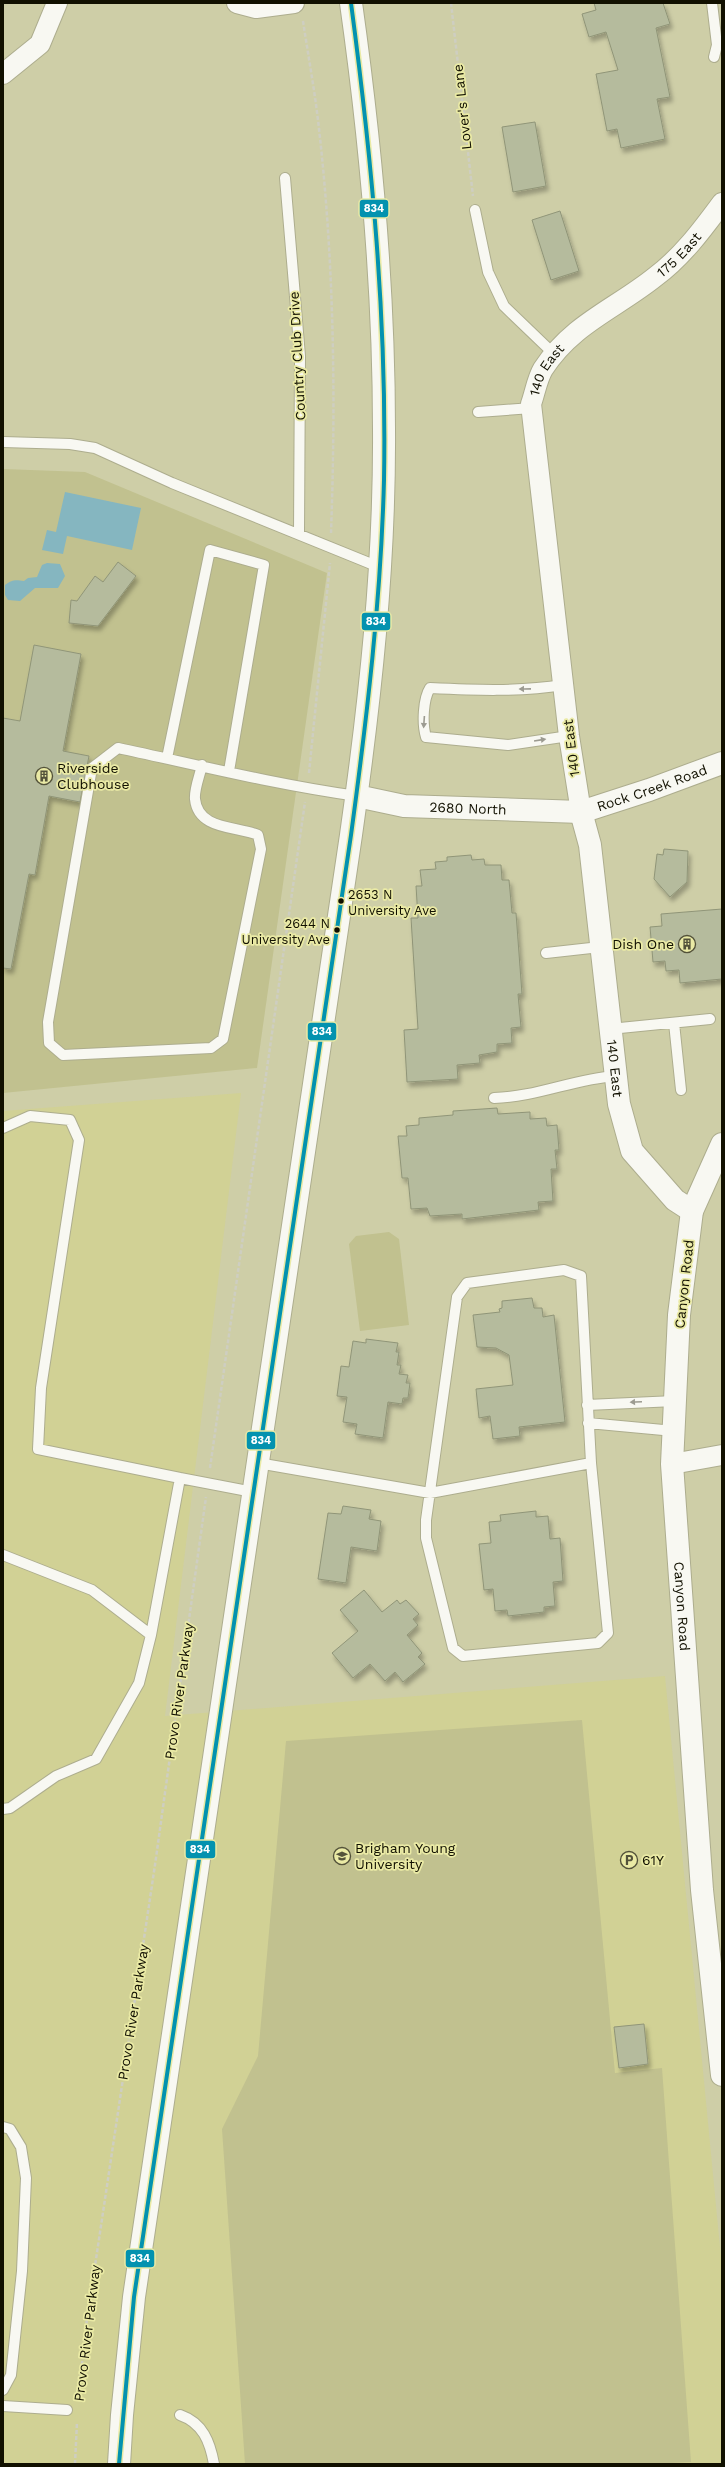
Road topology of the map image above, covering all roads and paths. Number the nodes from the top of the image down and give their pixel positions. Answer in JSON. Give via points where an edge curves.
{"nodes":[{"id":1,"x":58,"y":3,"type":"edge"},
{"id":2,"x":237,"y":3,"type":"edge"},
{"id":3,"x":294,"y":3,"type":"edge"},
{"id":4,"x":351,"y":3,"type":"edge"},
{"id":5,"x":451,"y":3,"type":"edge"},
{"id":6,"x":712,"y":3,"type":"edge"},
{"id":7,"x":714,"y":58,"type":"dead end"},
{"id":8,"x":3,"y":74,"type":"edge"},
{"id":9,"x":285,"y":178,"type":"dead end"},
{"id":10,"x":722,"y":203,"type":"edge"},
{"id":11,"x":475,"y":210,"type":"joint"},
{"id":12,"x":626,"y":296,"type":"joint"},
{"id":13,"x":555,"y":355,"type":"junction"},
{"id":14,"x":532,"y":408,"type":"junction"},
{"id":15,"x":478,"y":412,"type":"dead end"},
{"id":16,"x":3,"y":442,"type":"edge"},
{"id":17,"x":299,"y":533,"type":"junction"},
{"id":18,"x":379,"y":567,"type":"junction"},
{"id":19,"x":564,"y":685,"type":"junction"},
{"id":20,"x":569,"y":736,"type":"junction"},
{"id":21,"x":168,"y":758,"type":"junction"},
{"id":22,"x":722,"y":762,"type":"edge"},
{"id":23,"x":202,"y":765,"type":"junction"},
{"id":24,"x":229,"y":771,"type":"junction"},
{"id":25,"x":357,"y":796,"type":"junction"},
{"id":26,"x":581,"y":812,"type":"junction"},
{"id":27,"x":600,"y":947,"type":"junction"},
{"id":28,"x":546,"y":953,"type":"dead end"},
{"id":29,"x":710,"y":1019,"type":"dead end"},
{"id":30,"x":674,"y":1023,"type":"junction"},
{"id":31,"x":610,"y":1029,"type":"junction"},
{"id":32,"x":615,"y":1076,"type":"junction"},
{"id":33,"x":681,"y":1090,"type":"dead end"},
{"id":34,"x":494,"y":1098,"type":"dead end"},
{"id":35,"x":3,"y":1128,"type":"edge"},
{"id":36,"x":722,"y":1144,"type":"edge"},
{"id":37,"x":692,"y":1212,"type":"junction"},
{"id":38,"x":675,"y":1401,"type":"junction"},
{"id":39,"x":587,"y":1405,"type":"junction"},
{"id":40,"x":588,"y":1423,"type":"junction"},
{"id":41,"x":674,"y":1431,"type":"junction"},
{"id":42,"x":722,"y":1455,"type":"edge"},
{"id":43,"x":258,"y":1463,"type":"junction"},
{"id":44,"x":591,"y":1463,"type":"junction"},
{"id":45,"x":672,"y":1464,"type":"junction"},
{"id":46,"x":180,"y":1478,"type":"junction"},
{"id":47,"x":254,"y":1492,"type":"junction"},
{"id":48,"x":430,"y":1493,"type":"junction"},
{"id":49,"x":3,"y":1555,"type":"edge"},
{"id":50,"x":197,"y":1560,"type":"dead end"},
{"id":51,"x":151,"y":1635,"type":"junction"},
{"id":52,"x":3,"y":1809,"type":"edge"},
{"id":53,"x":722,"y":2075,"type":"edge"},
{"id":54,"x":3,"y":2127,"type":"edge"},
{"id":55,"x":3,"y":2390,"type":"edge"},
{"id":56,"x":124,"y":2391,"type":"junction"},
{"id":57,"x":3,"y":2406,"type":"edge"},
{"id":58,"x":78,"y":2408,"type":"dead end"},
{"id":59,"x":67,"y":2410,"type":"dead end"},
{"id":60,"x":180,"y":2415,"type":"dead end"},
{"id":61,"x":77,"y":2416,"type":"dead end"},
{"id":62,"x":74,"y":2464,"type":"edge"},
{"id":63,"x":119,"y":2464,"type":"edge"},
{"id":64,"x":134,"y":2464,"type":"edge"},
{"id":65,"x":214,"y":2464,"type":"edge"}],
"edges":[{"from":1,"to":8,"type":"street","via":[[40,44]]},
{"from":2,"to":3,"type":"street","via":[[256,8]]},
{"from":4,"to":18,"type":"main road","via":[[367,114],[380,279],[384,430]]},
{"from":5,"to":11,"type":"path","name":"Lover's Lane","via":[[466,153]]},
{"from":6,"to":7,"type":"lane","via":[[717,45]]},
{"from":9,"to":17,"type":"lane","name":"Country Club Drive","via":[[300,356]]},
{"from":10,"to":12,"type":"street","name":"175 East","via":[[696,238],[655,277]]},
{"from":11,"to":13,"type":"lane","via":[[488,272],[504,306]]},
{"from":12,"to":13,"type":"street","name":"140 East","via":[[570,335]]},
{"from":13,"to":14,"type":"street","name":"140 East","via":[[542,370]]},
{"from":14,"to":15,"type":"lane"},
{"from":14,"to":19,"type":"street","name":"140 East"},
{"from":16,"to":17,"type":"lane","via":[[70,444],[95,448],[172,483]]},
{"from":17,"to":18,"type":"lane"},
{"from":18,"to":25,"type":"main road","via":[[368,708]]},
{"from":19,"to":20,"type":"street","name":"140 East"},
{"from":19,"to":20,"type":"lane","one_way":true,"via":[[492,690],[430,688],[426,694],[424,730],[426,737],[508,745]]},
{"from":20,"to":26,"type":"street","name":"140 East"},
{"from":21,"to":23,"type":"lane"},
{"from":21,"to":23,"type":"lane","via":[[118,748],[92,768],[48,1022],[49,1043],[63,1055],[211,1048],[223,1039],[261,849],[258,835],[246,830],[213,824],[200,816],[195,799]]},
{"from":21,"to":24,"type":"lane","via":[[210,550],[264,565]]},
{"from":22,"to":26,"type":"main road","name":"Rock Creek Road"},
{"from":23,"to":24,"type":"lane"},
{"from":24,"to":25,"type":"lane","via":[[307,789]]},
{"from":25,"to":26,"type":"main road","name":"2680 North","via":[[404,806]]},
{"from":25,"to":43,"type":"main road"},
{"from":26,"to":27,"type":"main road","name":"140 East","via":[[590,845]]},
{"from":27,"to":28,"type":"lane"},
{"from":27,"to":31,"type":"main road","name":"140 East"},
{"from":29,"to":30,"type":"lane"},
{"from":30,"to":31,"type":"lane"},
{"from":30,"to":33,"type":"lane"},
{"from":31,"to":32,"type":"main road","name":"140 East"},
{"from":32,"to":34,"type":"lane","via":[[590,1078],[534,1094]]},
{"from":32,"to":37,"type":"main road","name":"140 East","via":[[619,1104],[632,1151],[675,1200]]},
{"from":35,"to":46,"type":"lane","via":[[30,1116],[70,1120],[79,1140],[42,1388],[38,1449]]},
{"from":36,"to":37,"type":"main road","name":"Canyon Road"},
{"from":37,"to":38,"type":"main road","name":"Canyon Road","via":[[679,1315]]},
{"from":38,"to":39,"type":"lane","one_way":true},
{"from":38,"to":41,"type":"main road","name":"Canyon Road"},
{"from":39,"to":40,"type":"lane"},
{"from":39,"to":48,"type":"lane","via":[[581,1276],[564,1270],[467,1283],[457,1297]]},
{"from":40,"to":41,"type":"lane"},
{"from":40,"to":44,"type":"lane"},
{"from":41,"to":45,"type":"main road","name":"Canyon Road"},
{"from":42,"to":45,"type":"street"},
{"from":43,"to":47,"type":"main road"},
{"from":43,"to":48,"type":"lane"},
{"from":44,"to":48,"type":"lane"},
{"from":44,"to":48,"type":"lane","via":[[608,1633],[598,1643],[463,1656],[453,1648],[426,1538]]},
{"from":45,"to":53,"type":"main road","name":"Canyon Road","via":[[701,1874]]},
{"from":46,"to":47,"type":"lane"},
{"from":46,"to":51,"type":"lane"},
{"from":47,"to":56,"type":"main road","via":[[136,2289]]},
{"from":49,"to":51,"type":"lane","via":[[92,1590]]},
{"from":50,"to":58,"type":"path","name":"Provo River Parkway","via":[[155,1865],[87,2318]]},
{"from":51,"to":52,"type":"lane","via":[[139,1683],[96,1758],[56,1776],[10,1808]]},
{"from":54,"to":55,"type":"lane","via":[[10,2129],[21,2147],[26,2178],[22,2271],[12,2368]]},
{"from":56,"to":63,"type":"main road"},
{"from":56,"to":64,"type":"main road"},
{"from":57,"to":59,"type":"lane"},
{"from":60,"to":65,"type":"lane","via":[[195,2422],[203,2431],[210,2443]]},
{"from":61,"to":62,"type":"path","name":"Provo River Parkway"}]}
